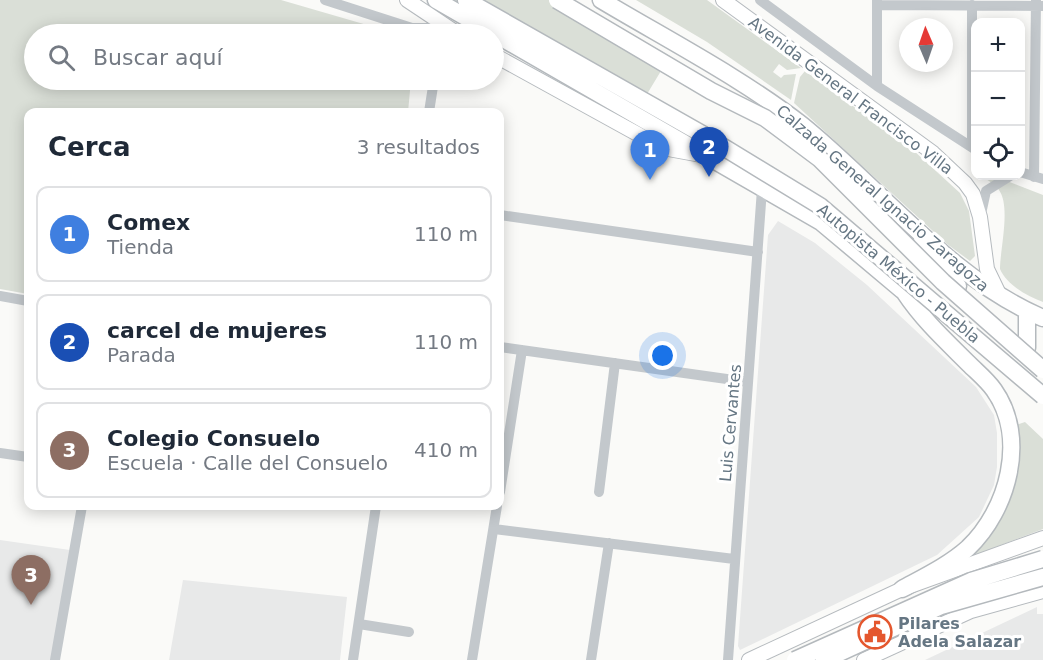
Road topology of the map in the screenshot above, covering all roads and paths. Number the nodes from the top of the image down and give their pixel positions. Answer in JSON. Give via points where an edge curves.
{"nodes":[{"id":1,"x":325,"y":0,"type":"edge"},
{"id":2,"x":408,"y":0,"type":"edge"},
{"id":3,"x":436,"y":0,"type":"edge"},
{"id":4,"x":557,"y":0,"type":"edge"},
{"id":5,"x":600,"y":0,"type":"edge"},
{"id":6,"x":723,"y":0,"type":"edge"},
{"id":7,"x":760,"y":0,"type":"edge"},
{"id":8,"x":878,"y":2,"type":"edge"},
{"id":9,"x":954,"y":2,"type":"edge"},
{"id":10,"x":976,"y":3,"type":"edge"},
{"id":11,"x":1038,"y":4,"type":"edge"},
{"id":12,"x":462,"y":7,"type":"edge"},
{"id":13,"x":400,"y":24,"type":"edge"},
{"id":14,"x":440,"y":24,"type":"edge"},
{"id":15,"x":454,"y":24,"type":"edge"},
{"id":16,"x":490,"y":24,"type":"edge"},
{"id":17,"x":494,"y":24,"type":"edge"},
{"id":18,"x":504,"y":30,"type":"edge"},
{"id":19,"x":504,"y":32,"type":"edge"},
{"id":20,"x":504,"y":61,"type":"edge"},
{"id":21,"x":877,"y":86,"type":"junction"},
{"id":22,"x":432,"y":90,"type":"edge"},
{"id":23,"x":430,"y":108,"type":"edge"},
{"id":24,"x":974,"y":126,"type":"edge"},
{"id":25,"x":971,"y":146,"type":"edge"},
{"id":26,"x":712,"y":157,"type":"junction"},
{"id":27,"x":1038,"y":178,"type":"edge"},
{"id":28,"x":1004,"y":180,"type":"edge"},
{"id":29,"x":762,"y":189,"type":"junction"},
{"id":30,"x":504,"y":216,"type":"edge"},
{"id":31,"x":980,"y":217,"type":"junction"},
{"id":32,"x":916,"y":227,"type":"junction"},
{"id":33,"x":758,"y":252,"type":"junction"},
{"id":34,"x":902,"y":290,"type":"junction"},
{"id":35,"x":0,"y":296,"type":"edge"},
{"id":36,"x":1001,"y":298,"type":"junction"},
{"id":37,"x":24,"y":300,"type":"edge"},
{"id":38,"x":1027,"y":311,"type":"junction"},
{"id":39,"x":943,"y":312,"type":"junction"},
{"id":40,"x":1043,"y":318,"type":"edge"},
{"id":41,"x":504,"y":348,"type":"edge"},
{"id":42,"x":1027,"y":348,"type":"junction"},
{"id":43,"x":522,"y":350,"type":"junction"},
{"id":44,"x":615,"y":363,"type":"junction"},
{"id":45,"x":1043,"y":364,"type":"edge"},
{"id":46,"x":1043,"y":370,"type":"edge"},
{"id":47,"x":748,"y":382,"type":"junction"},
{"id":48,"x":1043,"y":386,"type":"edge"},
{"id":49,"x":1043,"y":394,"type":"edge"},
{"id":50,"x":0,"y":453,"type":"edge"},
{"id":51,"x":24,"y":456,"type":"edge"},
{"id":52,"x":504,"y":466,"type":"edge"},
{"id":53,"x":599,"y":492,"type":"dead end"},
{"id":54,"x":81,"y":510,"type":"edge"},
{"id":55,"x":375,"y":510,"type":"edge"},
{"id":56,"x":496,"y":510,"type":"edge"},
{"id":57,"x":494,"y":529,"type":"junction"},
{"id":58,"x":1043,"y":538,"type":"edge"},
{"id":59,"x":609,"y":543,"type":"junction"},
{"id":60,"x":734,"y":559,"type":"junction"},
{"id":61,"x":1043,"y":559,"type":"edge"},
{"id":62,"x":1043,"y":568,"type":"edge"},
{"id":63,"x":1043,"y":577,"type":"edge"},
{"id":64,"x":919,"y":583,"type":"junction"},
{"id":65,"x":902,"y":589,"type":"junction"},
{"id":66,"x":1043,"y":591,"type":"edge"},
{"id":67,"x":971,"y":611,"type":"junction"},
{"id":68,"x":359,"y":624,"type":"junction"},
{"id":69,"x":409,"y":632,"type":"dead end"},
{"id":70,"x":927,"y":632,"type":"junction"},
{"id":71,"x":55,"y":660,"type":"edge"},
{"id":72,"x":353,"y":660,"type":"edge"},
{"id":73,"x":472,"y":660,"type":"edge"},
{"id":74,"x":591,"y":660,"type":"edge"},
{"id":75,"x":728,"y":660,"type":"edge"},
{"id":76,"x":749,"y":660,"type":"edge"},
{"id":77,"x":795,"y":660,"type":"edge"},
{"id":78,"x":824,"y":660,"type":"edge"},
{"id":79,"x":864,"y":660,"type":"edge"}],
"edges":[{"from":1,"to":13,"type":"street"},
{"from":2,"to":14,"type":"main road"},
{"from":3,"to":12,"type":"highway"},
{"from":4,"to":46,"type":"highway","name":"Autopista México - Puebla","bridge":true,"via":[[711,91],[765,118],[820,159],[952,290]]},
{"from":5,"to":32,"type":"highway","name":"Calzada General Ignacio Zaragoza","via":[[776,106],[827,146]]},
{"from":6,"to":31,"type":"main road","name":"Avenida General Francisco Villa","via":[[951,168],[973,194]]},
{"from":7,"to":21,"type":"street"},
{"from":8,"to":9,"type":"street"},
{"from":8,"to":21,"type":"street"},
{"from":9,"to":10,"type":"street"},
{"from":10,"to":11,"type":"street"},
{"from":10,"to":24,"type":"street"},
{"from":11,"to":27,"type":"street"},
{"from":12,"to":15,"type":"street"},
{"from":12,"to":16,"type":"highway"},
{"from":12,"to":17,"type":"highway","name":"Autopista México - Puebla","bridge":true},
{"from":18,"to":49,"type":"highway","name":"Autopista México - Puebla","bridge":true,"via":[[768,172],[820,206]]},
{"from":19,"to":26,"type":"highway"},
{"from":20,"to":26,"type":"main road","via":[[663,148]]},
{"from":21,"to":25,"type":"street"},
{"from":22,"to":23,"type":"street"},
{"from":26,"to":29,"type":"highway"},
{"from":28,"to":31,"type":"street","via":[[983,195]]},
{"from":29,"to":33,"type":"street","name":"Luis Cervantes"},
{"from":29,"to":34,"type":"highway","via":[[821,222]]},
{"from":30,"to":33,"type":"street"},
{"from":31,"to":36,"type":"main road","name":"Avenida General Francisco Villa","via":[[987,269]]},
{"from":32,"to":36,"type":"highway","name":"Calzada General Ignacio Zaragoza","via":[[969,276]]},
{"from":32,"to":42,"type":"highway","via":[[934,261]]},
{"from":33,"to":47,"type":"street","name":"Luis Cervantes"},
{"from":34,"to":39,"type":"highway"},
{"from":34,"to":65,"type":"highway","via":[[920,315],[993,388],[1008,416],[1011,441],[1006,483],[984,531],[966,549]]},
{"from":35,"to":37,"type":"street"},
{"from":36,"to":38,"type":"highway","name":"Calzada General Ignacio Zaragoza"},
{"from":38,"to":40,"type":"highway","name":"Calzada General Ignacio Zaragoza"},
{"from":38,"to":42,"type":"highway"},
{"from":39,"to":48,"type":"highway"},
{"from":39,"to":49,"type":"highway"},
{"from":41,"to":43,"type":"street"},
{"from":42,"to":45,"type":"highway"},
{"from":43,"to":44,"type":"street"},
{"from":43,"to":52,"type":"street"},
{"from":44,"to":47,"type":"street"},
{"from":44,"to":53,"type":"street"},
{"from":47,"to":60,"type":"street","name":"Luis Cervantes"},
{"from":50,"to":51,"type":"street"},
{"from":54,"to":71,"type":"street"},
{"from":55,"to":68,"type":"street"},
{"from":56,"to":57,"type":"street"},
{"from":57,"to":59,"type":"street"},
{"from":57,"to":73,"type":"street"},
{"from":58,"to":64,"type":"main road"},
{"from":59,"to":60,"type":"street"},
{"from":59,"to":74,"type":"street"},
{"from":60,"to":75,"type":"street","name":"Luis Cervantes"},
{"from":61,"to":77,"type":"highway","bridge":true,"via":[[971,581]]},
{"from":62,"to":67,"type":"main road"},
{"from":63,"to":78,"type":"highway","bridge":true,"via":[[940,606]]},
{"from":64,"to":65,"type":"main road"},
{"from":64,"to":70,"type":"main road","via":[[936,585],[946,598],[942,614]]},
{"from":65,"to":76,"type":"main road"},
{"from":66,"to":67,"type":"main road"},
{"from":67,"to":70,"type":"main road"},
{"from":68,"to":69,"type":"street"},
{"from":68,"to":72,"type":"street"},
{"from":70,"to":79,"type":"main road"}]}
